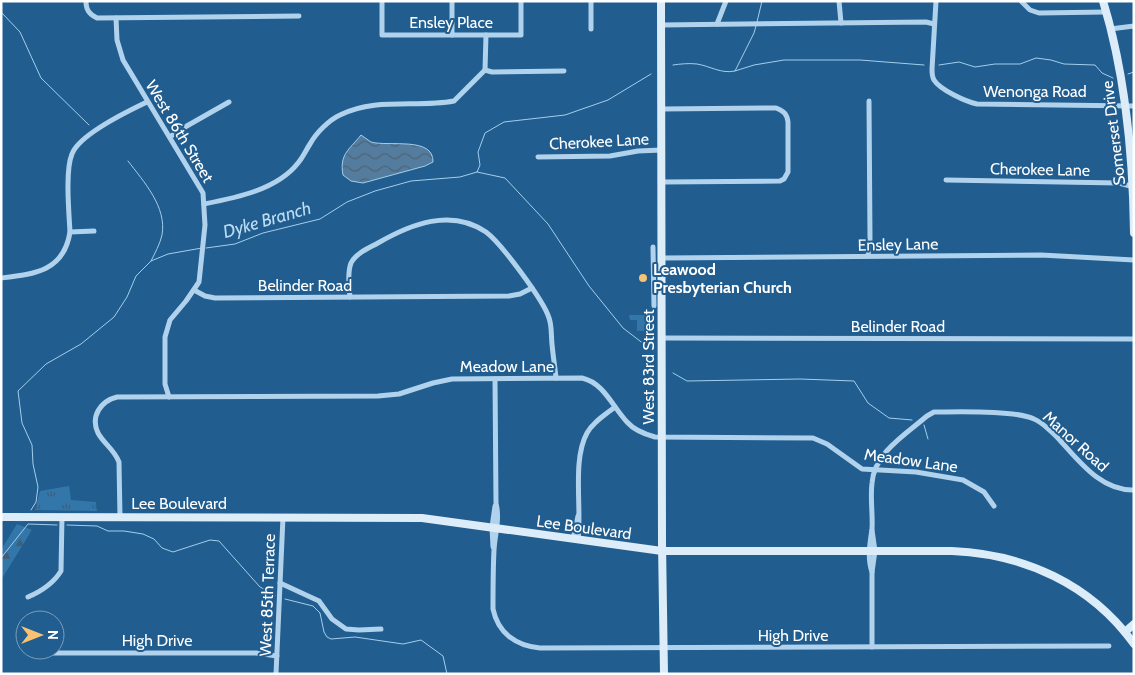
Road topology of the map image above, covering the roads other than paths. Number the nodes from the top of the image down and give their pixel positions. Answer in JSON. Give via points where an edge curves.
{"nodes":[{"id":1,"x":86,"y":1,"type":"edge"},
{"id":2,"x":382,"y":1,"type":"edge"},
{"id":3,"x":452,"y":1,"type":"edge"},
{"id":4,"x":521,"y":1,"type":"edge"},
{"id":5,"x":590,"y":1,"type":"edge"},
{"id":6,"x":661,"y":1,"type":"edge"},
{"id":7,"x":726,"y":1,"type":"edge"},
{"id":8,"x":840,"y":1,"type":"edge"},
{"id":9,"x":936,"y":1,"type":"edge"},
{"id":10,"x":1021,"y":1,"type":"edge"},
{"id":11,"x":1103,"y":1,"type":"edge"},
{"id":12,"x":1106,"y":12,"type":"junction"},
{"id":13,"x":299,"y":16,"type":"dead end"},
{"id":14,"x":116,"y":18,"type":"junction"},
{"id":15,"x":841,"y":23,"type":"junction"},
{"id":16,"x":717,"y":24,"type":"junction"},
{"id":17,"x":934,"y":24,"type":"junction"},
{"id":18,"x":661,"y":25,"type":"junction"},
{"id":19,"x":1134,"y":26,"type":"edge"},
{"id":20,"x":591,"y":28,"type":"dead end"},
{"id":21,"x":1110,"y":29,"type":"junction"},
{"id":22,"x":452,"y":35,"type":"junction"},
{"id":23,"x":486,"y":35,"type":"junction"},
{"id":24,"x":485,"y":70,"type":"junction"},
{"id":25,"x":564,"y":72,"type":"dead end"},
{"id":26,"x":869,"y":101,"type":"dead end"},
{"id":27,"x":148,"y":102,"type":"junction"},
{"id":28,"x":229,"y":102,"type":"dead end"},
{"id":29,"x":1130,"y":106,"type":"edge"},
{"id":30,"x":662,"y":109,"type":"junction"},
{"id":31,"x":170,"y":137,"type":"junction"},
{"id":32,"x":662,"y":150,"type":"junction"},
{"id":33,"x":538,"y":157,"type":"dead end"},
{"id":34,"x":946,"y":180,"type":"dead end"},
{"id":35,"x":662,"y":182,"type":"junction"},
{"id":36,"x":1134,"y":187,"type":"edge"},
{"id":37,"x":204,"y":204,"type":"junction"},
{"id":38,"x":94,"y":231,"type":"dead end"},
{"id":39,"x":70,"y":232,"type":"junction"},
{"id":40,"x":1134,"y":233,"type":"edge"},
{"id":41,"x":653,"y":247,"type":"dead end"},
{"id":42,"x":868,"y":256,"type":"junction"},
{"id":43,"x":662,"y":258,"type":"junction"},
{"id":44,"x":1134,"y":260,"type":"edge"},
{"id":45,"x":1,"y":278,"type":"edge"},
{"id":46,"x":532,"y":288,"type":"junction"},
{"id":47,"x":194,"y":290,"type":"junction"},
{"id":48,"x":350,"y":297,"type":"junction"},
{"id":49,"x":654,"y":306,"type":"dead end"},
{"id":50,"x":662,"y":338,"type":"junction"},
{"id":51,"x":1134,"y":339,"type":"edge"},
{"id":52,"x":556,"y":378,"type":"junction"},
{"id":53,"x":495,"y":379,"type":"junction"},
{"id":54,"x":169,"y":397,"type":"junction"},
{"id":55,"x":615,"y":407,"type":"junction"},
{"id":56,"x":662,"y":438,"type":"junction"},
{"id":57,"x":874,"y":470,"type":"junction"},
{"id":58,"x":1134,"y":490,"type":"edge"},
{"id":59,"x":994,"y":506,"type":"dead end"},
{"id":60,"x":283,"y":516,"type":"junction"},
{"id":61,"x":1,"y":517,"type":"edge"},
{"id":62,"x":62,"y":517,"type":"junction"},
{"id":63,"x":120,"y":517,"type":"junction"},
{"id":64,"x":494,"y":527,"type":"junction"},
{"id":65,"x":576,"y":539,"type":"junction"},
{"id":66,"x":662,"y":551,"type":"junction"},
{"id":67,"x":872,"y":551,"type":"junction"},
{"id":68,"x":280,"y":583,"type":"junction"},
{"id":69,"x":28,"y":597,"type":"dead end"},
{"id":70,"x":1134,"y":624,"type":"edge"},
{"id":71,"x":381,"y":628,"type":"dead end"},
{"id":72,"x":1125,"y":632,"type":"junction"},
{"id":73,"x":1134,"y":644,"type":"edge"},
{"id":74,"x":1109,"y":646,"type":"dead end"},
{"id":75,"x":664,"y":647,"type":"junction"},
{"id":76,"x":872,"y":647,"type":"junction"},
{"id":77,"x":65,"y":653,"type":"edge"},
{"id":78,"x":277,"y":656,"type":"junction"},
{"id":79,"x":276,"y":674,"type":"edge"},
{"id":80,"x":664,"y":674,"type":"edge"}],
"edges":[{"from":1,"to":14,"type":"street","via":[[91,15]]},
{"from":2,"to":22,"type":"street","name":"Ensley Place","via":[[382,36]]},
{"from":3,"to":22,"type":"street"},
{"from":4,"to":23,"type":"street","name":"Ensley Place","via":[[521,35]]},
{"from":5,"to":20,"type":"street"},
{"from":6,"to":18,"type":"street","name":"West 83rd Street"},
{"from":7,"to":16,"type":"street"},
{"from":8,"to":15,"type":"street"},
{"from":9,"to":17,"type":"street"},
{"from":10,"to":12,"type":"street","via":[[1039,13]]},
{"from":11,"to":12,"type":"street","name":"Somerset Drive"},
{"from":12,"to":21,"type":"street","name":"Somerset Drive"},
{"from":13,"to":14,"type":"street"},
{"from":14,"to":27,"type":"street","name":"West 86th Street","via":[[123,60]]},
{"from":15,"to":16,"type":"street"},
{"from":15,"to":17,"type":"street"},
{"from":16,"to":18,"type":"street"},
{"from":17,"to":29,"type":"street","name":"Wenonga Road","via":[[934,80],[971,103]]},
{"from":18,"to":30,"type":"street","name":"West 83rd Street"},
{"from":19,"to":21,"type":"street"},
{"from":21,"to":29,"type":"street","name":"Somerset Drive"},
{"from":22,"to":23,"type":"street","name":"Ensley Place"},
{"from":23,"to":24,"type":"street"},
{"from":24,"to":25,"type":"street"},
{"from":24,"to":37,"type":"street","via":[[454,101],[374,105],[339,115],[316,135],[298,164],[280,178],[240,197]]},
{"from":26,"to":42,"type":"street"},
{"from":27,"to":31,"type":"street","name":"West 86th Street"},
{"from":27,"to":39,"type":"street","via":[[84,138],[74,148],[69,163]]},
{"from":28,"to":31,"type":"street"},
{"from":29,"to":36,"type":"street","name":"Somerset Drive"},
{"from":30,"to":32,"type":"street","name":"West 83rd Street"},
{"from":30,"to":35,"type":"street","via":[[776,108],[783,110],[788,122],[788,172],[780,181]]},
{"from":31,"to":37,"type":"street","name":"West 86th Street","via":[[203,193]]},
{"from":32,"to":33,"type":"street","name":"Cherokee Lane","via":[[610,156]]},
{"from":32,"to":35,"type":"street","name":"West 83rd Street"},
{"from":34,"to":36,"type":"street","name":"Cherokee Lane","via":[[1124,183]]},
{"from":35,"to":43,"type":"street","name":"West 83rd Street"},
{"from":36,"to":40,"type":"street","name":"Somerset Drive"},
{"from":37,"to":47,"type":"street","name":"West 86th Street","via":[[202,261]]},
{"from":38,"to":39,"type":"street"},
{"from":39,"to":45,"type":"street","via":[[66,249],[52,265],[41,272]]},
{"from":41,"to":49,"type":"street"},
{"from":42,"to":43,"type":"street","name":"Ensley Lane"},
{"from":42,"to":44,"type":"street","name":"Ensley Lane","via":[[1041,255]]},
{"from":43,"to":50,"type":"street","name":"West 83rd Street"},
{"from":46,"to":48,"type":"street","name":"Belinder Road","via":[[508,296]]},
{"from":46,"to":48,"type":"street","via":[[486,233],[463,222],[440,220],[402,230],[355,257],[350,268]]},
{"from":46,"to":52,"type":"street","via":[[550,321]]},
{"from":47,"to":48,"type":"street","name":"Belinder Road","via":[[215,298]]},
{"from":47,"to":54,"type":"street","via":[[166,328],[165,384]]},
{"from":50,"to":51,"type":"street","name":"Belinder Road"},
{"from":50,"to":56,"type":"street","name":"West 83rd Street"},
{"from":52,"to":53,"type":"street","name":"Meadow Lane"},
{"from":52,"to":55,"type":"street","name":"Meadow Lane","via":[[591,380]]},
{"from":53,"to":54,"type":"street","name":"Meadow Lane","via":[[446,379],[388,396]]},
{"from":53,"to":64,"type":"street"},
{"from":54,"to":63,"type":"street","name":"Meadow Lane","via":[[117,397],[105,402],[97,413],[98,433],[112,448],[119,462]]},
{"from":55,"to":56,"type":"street","name":"Meadow Lane","via":[[633,428]]},
{"from":55,"to":65,"type":"street","via":[[593,426],[583,441]]},
{"from":56,"to":57,"type":"street","name":"Meadow Lane","via":[[813,438],[862,469]]},
{"from":56,"to":66,"type":"street","name":"West 83rd Street"},
{"from":57,"to":58,"type":"street","name":"Manor Road","via":[[882,456],[934,412],[1015,414],[1041,423],[1103,483],[1119,490]]},
{"from":57,"to":59,"type":"street","name":"Meadow Lane","via":[[916,472],[963,480],[984,492]]},
{"from":57,"to":67,"type":"street"},
{"from":60,"to":63,"type":"street","name":"Lee Boulevard"},
{"from":60,"to":64,"type":"street","name":"Lee Boulevard","via":[[422,518]]},
{"from":60,"to":68,"type":"street","name":"West 85th Terrace"},
{"from":61,"to":62,"type":"street","name":"Lee Boulevard"},
{"from":62,"to":63,"type":"street","name":"Lee Boulevard"},
{"from":62,"to":69,"type":"street","via":[[61,571],[45,588]]},
{"from":64,"to":65,"type":"street","name":"Lee Boulevard"},
{"from":64,"to":75,"type":"street","name":"High Drive","via":[[494,613],[506,635],[515,642],[530,648]]},
{"from":65,"to":66,"type":"street","name":"Lee Boulevard"},
{"from":66,"to":67,"type":"street","name":"Lee Boulevard"},
{"from":66,"to":75,"type":"street","name":"West 83rd Street"},
{"from":67,"to":72,"type":"street","name":"Lee Boulevard","via":[[967,551],[1019,561],[1067,583]]},
{"from":67,"to":76,"type":"street"},
{"from":68,"to":71,"type":"street","via":[[319,601],[332,619],[346,629]]},
{"from":68,"to":78,"type":"street","name":"West 85th Terrace"},
{"from":70,"to":72,"type":"street"},
{"from":72,"to":73,"type":"street","name":"Lee Boulevard"},
{"from":74,"to":76,"type":"street","name":"High Drive"},
{"from":75,"to":76,"type":"street","name":"High Drive"},
{"from":75,"to":80,"type":"street","name":"West 83rd Street"},
{"from":77,"to":78,"type":"street","name":"High Drive","via":[[256,652]]},
{"from":78,"to":79,"type":"street","name":"West 85th Terrace"}]}
